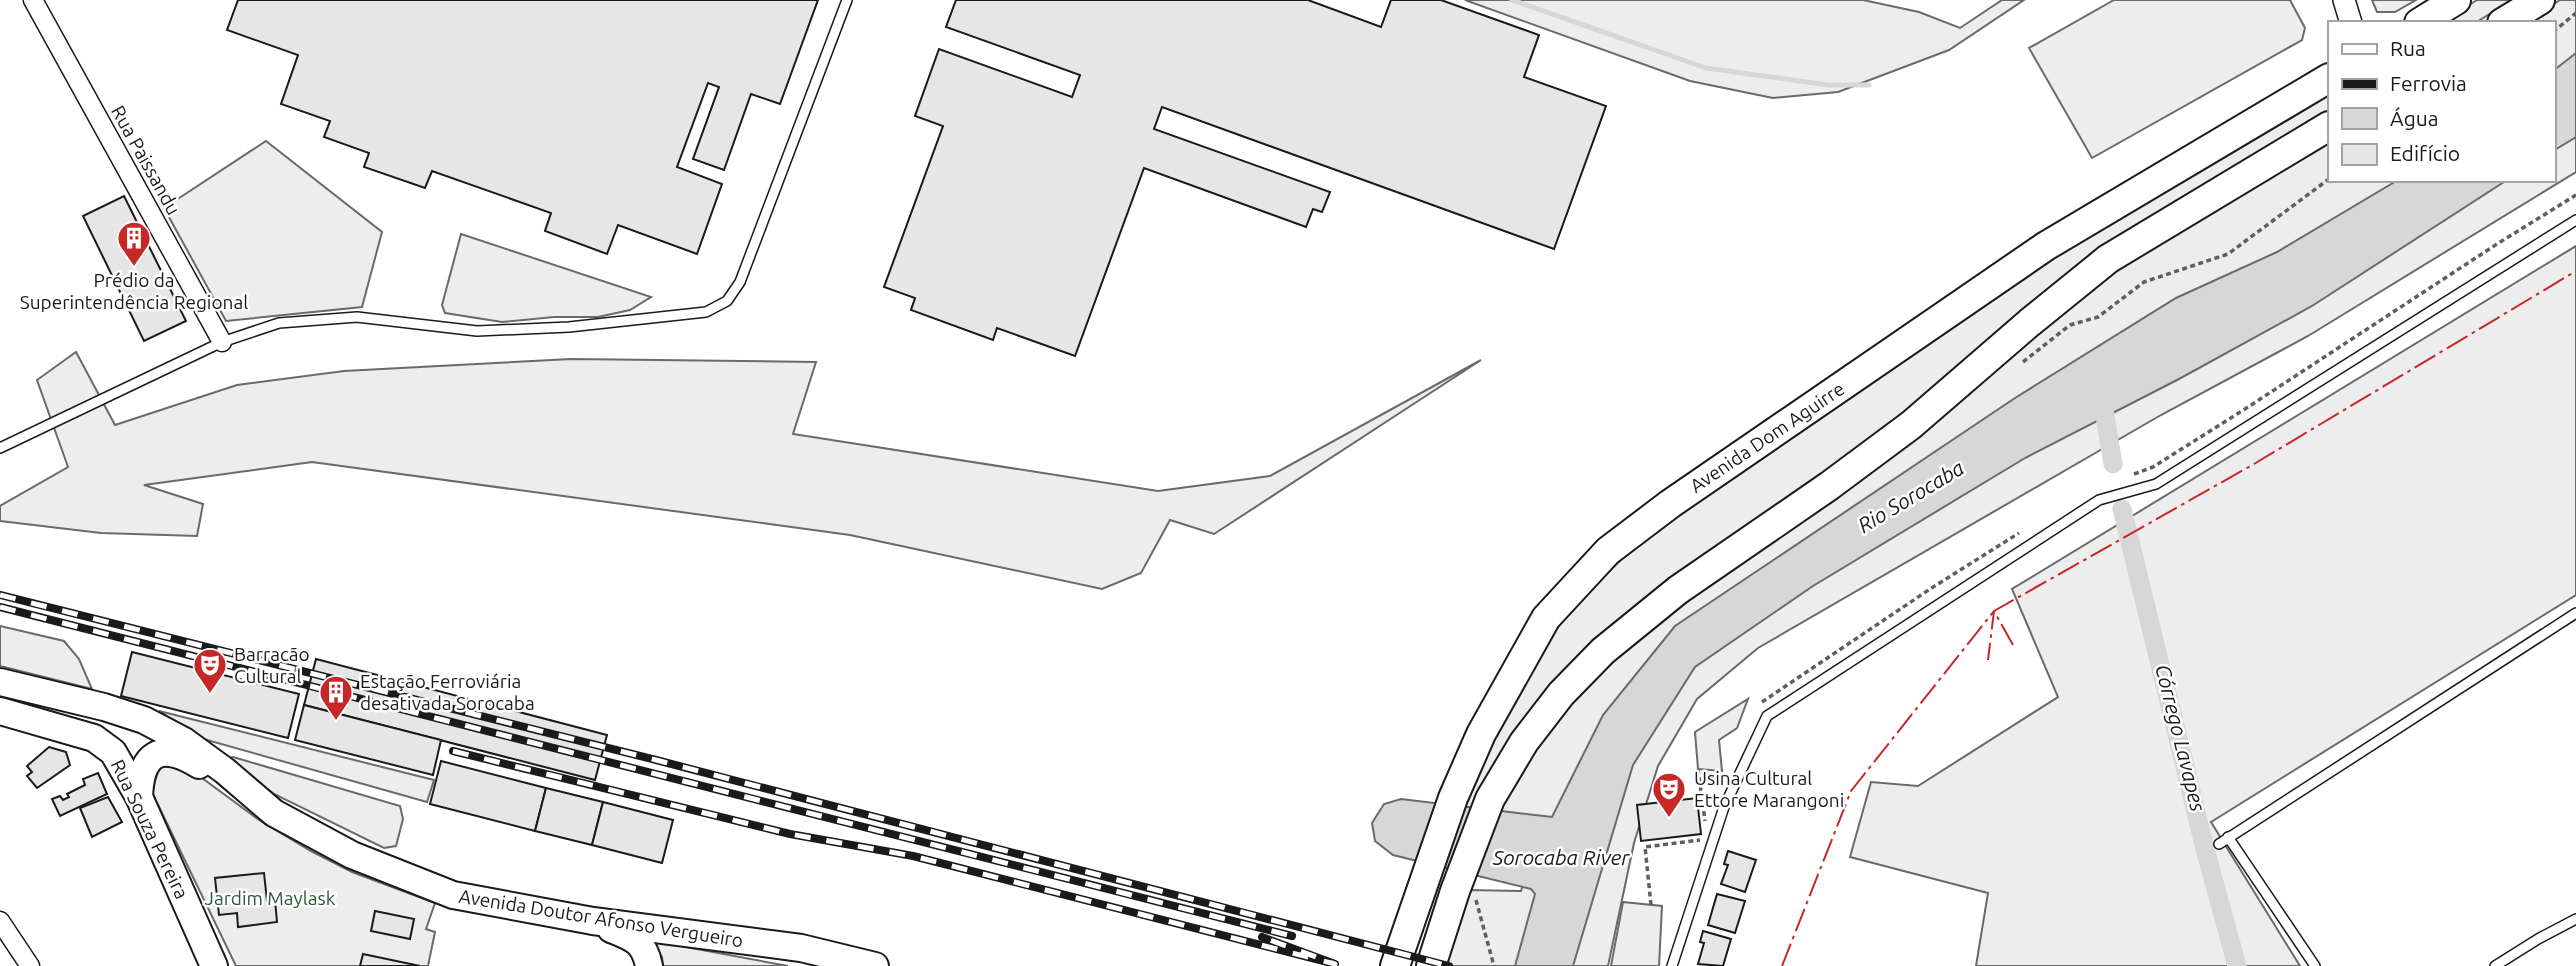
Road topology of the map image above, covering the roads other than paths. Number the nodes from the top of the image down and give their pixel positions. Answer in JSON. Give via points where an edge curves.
{"nodes":[{"id":1,"x":33,"y":0,"type":"edge"},
{"id":2,"x":847,"y":0,"type":"edge"},
{"id":3,"x":2344,"y":0,"type":"edge"},
{"id":4,"x":2456,"y":0,"type":"edge"},
{"id":5,"x":2540,"y":0,"type":"edge"},
{"id":6,"x":2350,"y":21,"type":"edge"},
{"id":7,"x":2422,"y":21,"type":"edge"},
{"id":8,"x":2505,"y":21,"type":"edge"},
{"id":9,"x":2328,"y":79,"type":"edge"},
{"id":10,"x":2328,"y":127,"type":"edge"},
{"id":11,"x":2576,"y":220,"type":"edge"},
{"id":12,"x":222,"y":342,"type":"junction"},
{"id":13,"x":0,"y":448,"type":"edge"},
{"id":14,"x":2576,"y":613,"type":"edge"},
{"id":15,"x":0,"y":682,"type":"edge"},
{"id":16,"x":0,"y":711,"type":"edge"},
{"id":17,"x":139,"y":797,"type":"junction"},
{"id":18,"x":274,"y":813,"type":"junction"},
{"id":19,"x":2228,"y":837,"type":"junction"},
{"id":20,"x":2219,"y":844,"type":"dead end"},
{"id":21,"x":2576,"y":919,"type":"edge"},
{"id":22,"x":0,"y":921,"type":"edge"},
{"id":23,"x":593,"y":921,"type":"junction"},
{"id":24,"x":30,"y":966,"type":"edge"},
{"id":25,"x":214,"y":966,"type":"edge"},
{"id":26,"x":649,"y":966,"type":"edge"},
{"id":27,"x":875,"y":966,"type":"edge"},
{"id":28,"x":1395,"y":966,"type":"edge"},
{"id":29,"x":1431,"y":966,"type":"edge"},
{"id":30,"x":1672,"y":966,"type":"edge"},
{"id":31,"x":2315,"y":966,"type":"edge"},
{"id":32,"x":2495,"y":966,"type":"edge"}],
"edges":[{"from":1,"to":12,"type":"street","name":"Rua Paissandu"},
{"from":2,"to":12,"type":"lane","via":[[740,282],[727,301],[706,312],[516,330],[477,331],[357,317],[279,323]]},
{"from":3,"to":6,"type":"street"},
{"from":4,"to":7,"type":"highway"},
{"from":5,"to":8,"type":"highway"},
{"from":9,"to":28,"type":"highway","name":"Avenida Dom Aguirre","via":[[2046,246],[1608,551],[1546,618],[1481,734],[1453,799]]},
{"from":10,"to":29,"type":"highway","via":[[2108,259],[1911,425],[1678,590],[1603,651],[1561,694],[1490,799],[1464,890]]},
{"from":11,"to":30,"type":"lane","via":[[2156,484],[2099,500],[1767,716],[1724,807]]},
{"from":12,"to":13,"type":"lane"},
{"from":14,"to":19,"type":"lane"},
{"from":15,"to":18,"type":"main road","name":"Avenida Doutor Afonso Vergueiro","via":[[144,720],[184,741]]},
{"from":16,"to":17,"type":"main road","name":"Rua Souza Pereira","via":[[94,738],[113,752]]},
{"from":17,"to":18,"type":"main road","via":[[146,763],[171,752]]},
{"from":17,"to":25,"type":"main road","name":"Rua Souza Pereira"},
{"from":18,"to":23,"type":"main road","name":"Avenida Doutor Afonso Vergueiro","via":[[352,855],[453,895]]},
{"from":19,"to":20,"type":"lane"},
{"from":19,"to":31,"type":"lane"},
{"from":21,"to":32,"type":"lane"},
{"from":22,"to":24,"type":"street"},
{"from":23,"to":26,"type":"main road","via":[[635,939],[647,953]]},
{"from":23,"to":27,"type":"main road","name":"Avenida Doutor Afonso Vergueiro","via":[[801,948]]}]}
